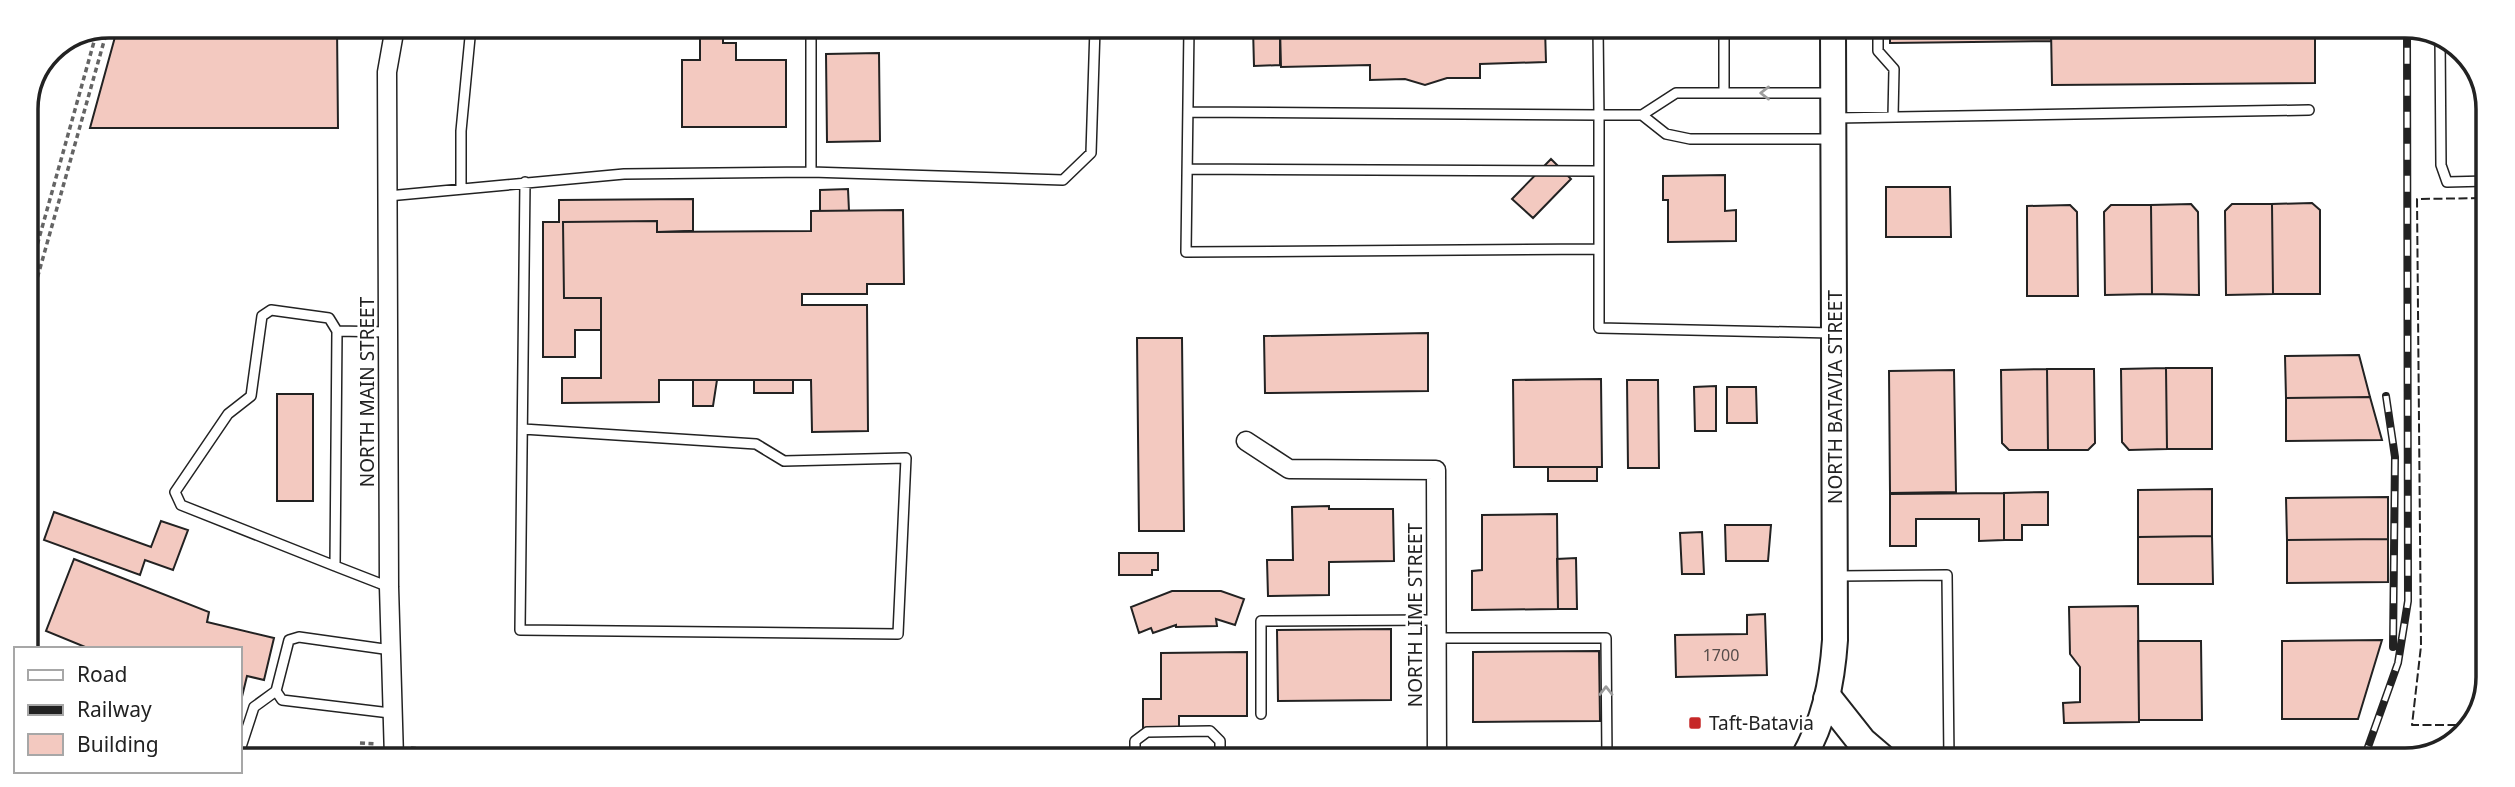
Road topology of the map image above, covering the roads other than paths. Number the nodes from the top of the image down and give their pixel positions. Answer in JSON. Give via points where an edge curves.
{"nodes":[{"id":1,"x":393,"y":38,"type":"edge"},
{"id":2,"x":470,"y":38,"type":"edge"},
{"id":3,"x":811,"y":38,"type":"edge"},
{"id":4,"x":1095,"y":38,"type":"edge"},
{"id":5,"x":1189,"y":38,"type":"edge"},
{"id":6,"x":1598,"y":38,"type":"edge"},
{"id":7,"x":1724,"y":38,"type":"edge"},
{"id":8,"x":1833,"y":38,"type":"edge"},
{"id":9,"x":1878,"y":38,"type":"edge"},
{"id":10,"x":2440,"y":48,"type":"edge"},
{"id":11,"x":1724,"y":93,"type":"junction"},
{"id":12,"x":1833,"y":93,"type":"junction"},
{"id":13,"x":2309,"y":110,"type":"dead end"},
{"id":14,"x":1188,"y":112,"type":"junction"},
{"id":15,"x":1599,"y":115,"type":"junction"},
{"id":16,"x":1642,"y":115,"type":"junction"},
{"id":17,"x":1893,"y":117,"type":"junction"},
{"id":18,"x":1833,"y":128,"type":"junction"},
{"id":19,"x":1187,"y":169,"type":"junction"},
{"id":20,"x":1598,"y":171,"type":"junction"},
{"id":21,"x":811,"y":172,"type":"junction"},
{"id":22,"x":2476,"y":181,"type":"edge"},
{"id":23,"x":525,"y":182,"type":"junction"},
{"id":24,"x":461,"y":188,"type":"junction"},
{"id":25,"x":387,"y":196,"type":"junction"},
{"id":26,"x":1599,"y":249,"type":"junction"},
{"id":27,"x":337,"y":331,"type":"junction"},
{"id":28,"x":388,"y":332,"type":"junction"},
{"id":29,"x":1834,"y":333,"type":"junction"},
{"id":30,"x":523,"y":429,"type":"junction"},
{"id":31,"x":1246,"y":441,"type":"dead end"},
{"id":32,"x":335,"y":566,"type":"junction"},
{"id":33,"x":1836,"y":576,"type":"junction"},
{"id":34,"x":389,"y":587,"type":"junction"},
{"id":35,"x":1435,"y":629,"type":"junction"},
{"id":36,"x":391,"y":650,"type":"junction"},
{"id":37,"x":276,"y":691,"type":"junction"},
{"id":38,"x":1828,"y":699,"type":"junction"},
{"id":39,"x":390,"y":713,"type":"junction"},
{"id":40,"x":1262,"y":714,"type":"dead end"},
{"id":41,"x":242,"y":744,"type":"edge"},
{"id":42,"x":393,"y":748,"type":"edge"},
{"id":43,"x":1135,"y":748,"type":"edge"},
{"id":44,"x":1220,"y":748,"type":"edge"},
{"id":45,"x":1437,"y":748,"type":"edge"},
{"id":46,"x":1607,"y":748,"type":"edge"},
{"id":47,"x":1809,"y":748,"type":"edge"},
{"id":48,"x":1869,"y":748,"type":"edge"},
{"id":49,"x":1949,"y":748,"type":"edge"}],
"edges":[{"from":1,"to":25,"type":"street","name":"NORTH MAIN STREET","via":[[387,72]]},
{"from":2,"to":24,"type":"lane"},
{"from":3,"to":21,"type":"lane"},
{"from":4,"to":21,"type":"lane","via":[[1091,153],[1063,180]]},
{"from":5,"to":14,"type":"lane"},
{"from":6,"to":15,"type":"lane"},
{"from":7,"to":11,"type":"lane"},
{"from":8,"to":12,"type":"main road","name":"NORTH BATAVIA STREET"},
{"from":9,"to":17,"type":"lane","via":[[1878,51],[1894,69]]},
{"from":10,"to":22,"type":"lane","via":[[2441,165],[2447,181]]},
{"from":12,"to":11,"type":"lane","one_way":true},
{"from":11,"to":16,"type":"lane","via":[[1675,93]]},
{"from":12,"to":18,"type":"main road","name":"NORTH BATAVIA STREET"},
{"from":13,"to":17,"type":"lane"},
{"from":14,"to":15,"type":"lane"},
{"from":14,"to":19,"type":"lane"},
{"from":15,"to":16,"type":"lane"},
{"from":15,"to":20,"type":"lane"},
{"from":16,"to":18,"type":"lane","via":[[1666,134],[1690,139]]},
{"from":17,"to":18,"type":"lane"},
{"from":18,"to":29,"type":"main road","name":"NORTH BATAVIA STREET"},
{"from":19,"to":20,"type":"lane"},
{"from":19,"to":26,"type":"lane","via":[[1186,252]]},
{"from":20,"to":26,"type":"lane"},
{"from":21,"to":23,"type":"lane","via":[[624,174]]},
{"from":23,"to":24,"type":"lane"},
{"from":23,"to":30,"type":"lane"},
{"from":24,"to":25,"type":"lane"},
{"from":25,"to":28,"type":"street","name":"NORTH MAIN STREET"},
{"from":26,"to":29,"type":"lane","via":[[1599,328]]},
{"from":27,"to":28,"type":"lane"},
{"from":27,"to":32,"type":"lane"},
{"from":27,"to":32,"type":"lane","via":[[329,318],[271,310],[262,316],[251,396],[228,414],[175,492],[181,505]]},
{"from":28,"to":34,"type":"street","name":"NORTH MAIN STREET"},
{"from":29,"to":33,"type":"main road","name":"NORTH BATAVIA STREET"},
{"from":30,"to":30,"type":"lane","via":[[520,630],[898,634],[906,458],[784,461],[756,444]]},
{"from":31,"to":35,"type":"street","name":"NORTH LIME STREET","via":[[1289,469],[1436,470]]},
{"from":32,"to":34,"type":"lane"},
{"from":33,"to":38,"type":"main road","name":"NORTH BATAVIA STREET"},
{"from":33,"to":49,"type":"lane","via":[[1947,575]]},
{"from":34,"to":36,"type":"street","name":"NORTH MAIN STREET"},
{"from":35,"to":40,"type":"lane","via":[[1261,621]]},
{"from":35,"to":45,"type":"street","name":"NORTH LIME STREET"},
{"from":46,"to":35,"type":"lane","one_way":true,"via":[[1606,638]]},
{"from":36,"to":37,"type":"lane","via":[[299,637],[289,640]]},
{"from":36,"to":39,"type":"street","name":"NORTH MAIN STREET"},
{"from":37,"to":39,"type":"lane","via":[[282,700]]},
{"from":37,"to":41,"type":"lane","via":[[254,707]]},
{"from":38,"to":47,"type":"main road","name":"NORTH BATAVIA STREET"},
{"from":38,"to":48,"type":"main road"},
{"from":39,"to":42,"type":"street","name":"NORTH MAIN STREET"},
{"from":43,"to":44,"type":"lane","via":[[1135,741],[1147,732],[1210,731],[1220,741]]}]}
